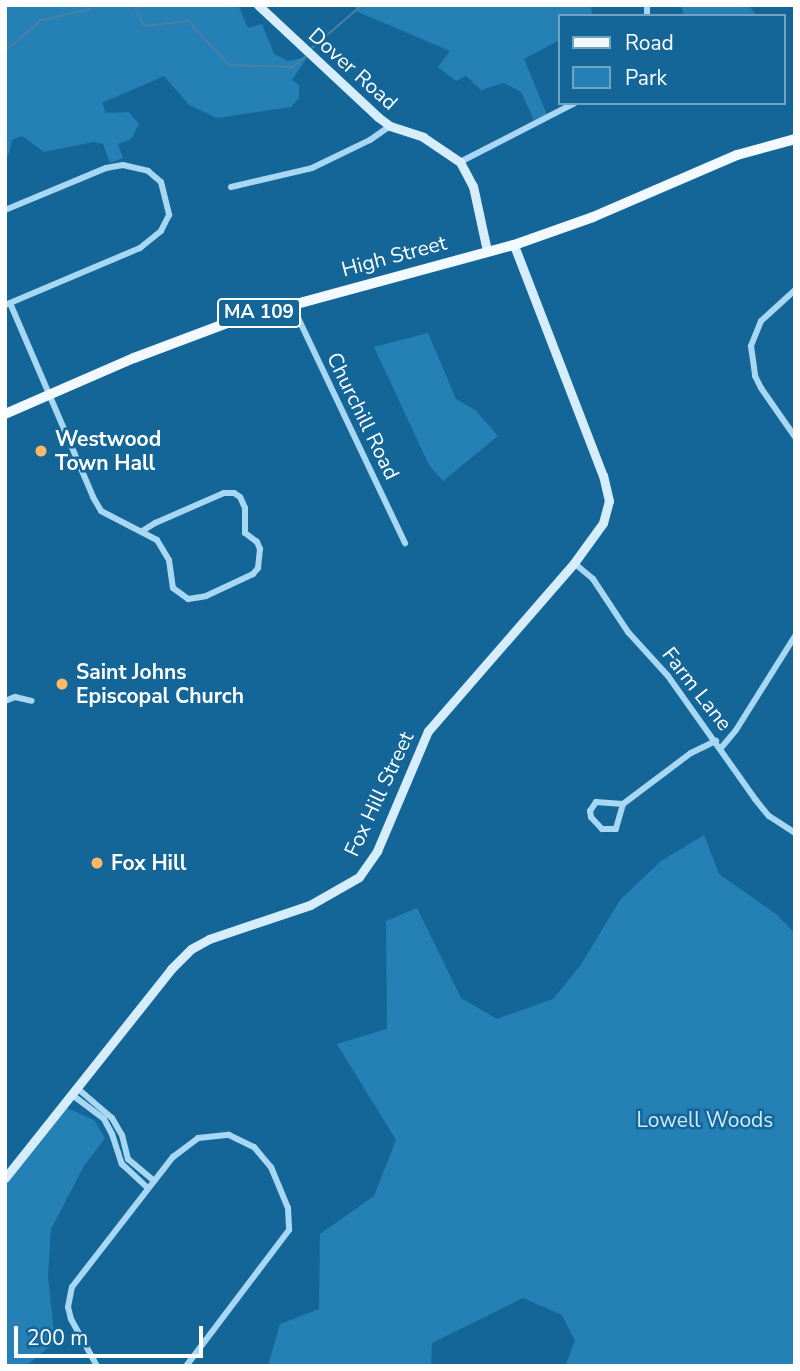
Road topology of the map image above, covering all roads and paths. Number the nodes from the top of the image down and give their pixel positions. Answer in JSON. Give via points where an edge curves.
{"nodes":[{"id":1,"x":258,"y":5,"type":"edge"},
{"id":2,"x":571,"y":105,"type":"edge"},
{"id":3,"x":390,"y":126,"type":"junction"},
{"id":4,"x":795,"y":139,"type":"edge"},
{"id":5,"x":460,"y":162,"type":"junction"},
{"id":6,"x":231,"y":187,"type":"dead end"},
{"id":7,"x":5,"y":210,"type":"edge"},
{"id":8,"x":514,"y":245,"type":"junction"},
{"id":9,"x":487,"y":251,"type":"junction"},
{"id":10,"x":795,"y":290,"type":"edge"},
{"id":11,"x":291,"y":303,"type":"junction"},
{"id":12,"x":8,"y":304,"type":"edge"},
{"id":13,"x":49,"y":395,"type":"junction"},
{"id":14,"x":5,"y":414,"type":"edge"},
{"id":15,"x":795,"y":437,"type":"edge"},
{"id":16,"x":142,"y":531,"type":"junction"},
{"id":17,"x":405,"y":543,"type":"dead end"},
{"id":18,"x":574,"y":563,"type":"junction"},
{"id":19,"x":795,"y":636,"type":"edge"},
{"id":20,"x":5,"y":701,"type":"edge"},
{"id":21,"x":32,"y":701,"type":"dead end"},
{"id":22,"x":716,"y":741,"type":"junction"},
{"id":23,"x":721,"y":748,"type":"junction"},
{"id":24,"x":623,"y":804,"type":"junction"},
{"id":25,"x":795,"y":833,"type":"edge"},
{"id":26,"x":74,"y":1091,"type":"junction"},
{"id":27,"x":5,"y":1178,"type":"edge"},
{"id":28,"x":153,"y":1181,"type":"junction"},
{"id":29,"x":148,"y":1188,"type":"junction"},
{"id":30,"x":97,"y":1366,"type":"edge"},
{"id":31,"x":186,"y":1366,"type":"edge"}],
"edges":[{"from":1,"to":3,"type":"street","name":"Dover Road"},
{"from":2,"to":5,"type":"street"},
{"from":3,"to":5,"type":"street","name":"Dover Road","via":[[423,136]]},
{"from":3,"to":6,"type":"street","via":[[312,167]]},
{"from":4,"to":8,"type":"main road","name":"High Street","number":"MA 109","via":[[737,155]]},
{"from":5,"to":9,"type":"street","via":[[473,186]]},
{"from":7,"to":12,"type":"street","via":[[123,165],[148,171],[161,183],[169,215],[156,236],[140,248]]},
{"from":8,"to":9,"type":"main road","name":"High Street","number":"MA 109"},
{"from":8,"to":18,"type":"street","name":"Fox Hill Street","via":[[610,501],[603,523]]},
{"from":9,"to":11,"type":"main road","name":"High Street","number":"MA 109"},
{"from":10,"to":15,"type":"street","via":[[761,321],[751,346],[761,388]]},
{"from":11,"to":13,"type":"main road","name":"High Street","number":"MA 109","via":[[189,336]]},
{"from":11,"to":17,"type":"street","name":"Churchill Road"},
{"from":12,"to":13,"type":"street"},
{"from":13,"to":14,"type":"main road","name":"High Street","number":"MA 109"},
{"from":13,"to":16,"type":"street","via":[[96,504],[110,517]]},
{"from":16,"to":16,"type":"street","via":[[163,546],[173,587],[188,599],[206,596],[258,568],[260,549],[245,533],[245,508],[234,493],[224,493]]},
{"from":18,"to":22,"type":"street","name":"Farm Lane","via":[[593,579],[628,632],[656,661]]},
{"from":18,"to":26,"type":"street","name":"Fox Hill Street","via":[[428,731],[377,851],[359,877],[310,905],[191,948]]},
{"from":19,"to":23,"type":"street"},
{"from":20,"to":21,"type":"street","via":[[15,697]]},
{"from":22,"to":23,"type":"street","name":"Farm Lane"},
{"from":22,"to":24,"type":"street","via":[[691,753]]},
{"from":23,"to":25,"type":"street","name":"Farm Lane","via":[[769,816]]},
{"from":24,"to":24,"type":"street","via":[[616,829],[603,829],[591,817],[596,802]]},
{"from":26,"to":27,"type":"street","name":"Fox Hill Street"},
{"from":26,"to":28,"type":"street","via":[[112,1118],[128,1159]]},
{"from":26,"to":29,"type":"street","via":[[104,1119],[122,1164]]},
{"from":28,"to":29,"type":"street"},
{"from":28,"to":31,"type":"street","via":[[187,1144],[198,1138],[229,1135],[263,1156],[279,1184],[290,1220],[284,1239]]},
{"from":29,"to":30,"type":"street","via":[[78,1279],[69,1298],[74,1328]]}]}
